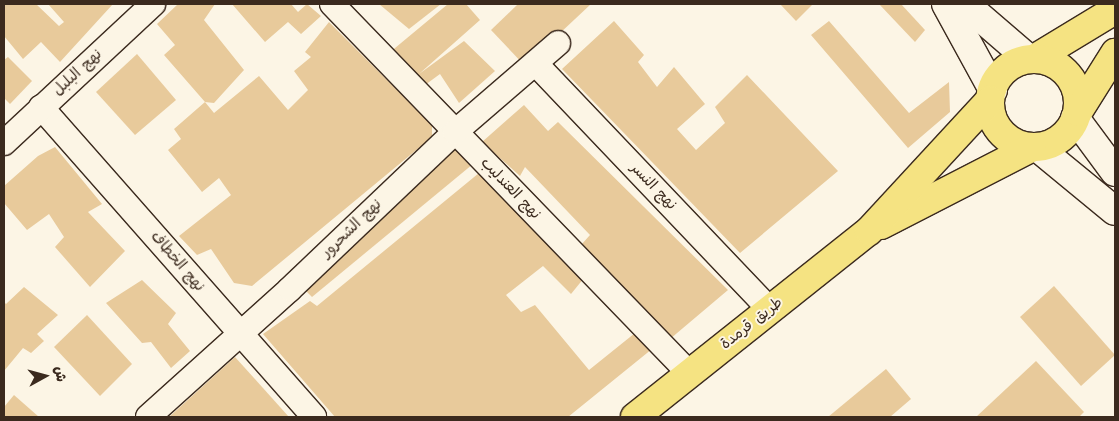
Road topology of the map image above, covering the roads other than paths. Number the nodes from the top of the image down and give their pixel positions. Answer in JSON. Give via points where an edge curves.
{"nodes":[{"id":1,"x":153,"y":4,"type":"edge"},
{"id":2,"x":946,"y":4,"type":"edge"},
{"id":3,"x":965,"y":4,"type":"edge"},
{"id":4,"x":339,"y":6,"type":"edge"},
{"id":5,"x":1115,"y":10,"type":"edge"},
{"id":6,"x":558,"y":43,"type":"dead end"},
{"id":7,"x":1115,"y":53,"type":"edge"},
{"id":8,"x":1032,"y":59,"type":"junction"},
{"id":9,"x":536,"y":64,"type":"junction"},
{"id":10,"x":992,"y":95,"type":"junction"},
{"id":11,"x":41,"y":107,"type":"junction"},
{"id":12,"x":1077,"y":115,"type":"junction"},
{"id":13,"x":455,"y":132,"type":"junction"},
{"id":14,"x":4,"y":143,"type":"edge"},
{"id":15,"x":1034,"y":147,"type":"junction"},
{"id":16,"x":1115,"y":172,"type":"edge"},
{"id":17,"x":1115,"y":211,"type":"edge"},
{"id":18,"x":869,"y":231,"type":"junction"},
{"id":19,"x":770,"y":310,"type":"junction"},
{"id":20,"x":241,"y":335,"type":"junction"},
{"id":21,"x":689,"y":373,"type":"junction"},
{"id":22,"x":643,"y":415,"type":"edge"},
{"id":23,"x":148,"y":417,"type":"edge"},
{"id":24,"x":314,"y":417,"type":"edge"}],
"edges":[{"from":1,"to":11,"type":"street","name":"نهج البلبل"},
{"from":2,"to":10,"type":"main road"},
{"from":3,"to":8,"type":"main road"},
{"from":4,"to":13,"type":"street","name":"نهج العندليب"},
{"from":5,"to":8,"type":"main road"},
{"from":6,"to":9,"type":"street","name":"نهج الشحرور"},
{"from":7,"to":12,"type":"main road"},
{"from":8,"to":10,"type":"main road","via":[[1009,67]]},
{"from":8,"to":12,"type":"main road","via":[[1059,66],[1068,75],[1079,99]]},
{"from":9,"to":13,"type":"street","name":"نهج الشحرور"},
{"from":9,"to":19,"type":"street","name":"نهج النسر"},
{"from":10,"to":15,"type":"main road","via":[[991,114],[1006,137]]},
{"from":10,"to":18,"type":"main road","name":"طريق قرمدة"},
{"from":11,"to":14,"type":"street","name":"نهج البلبل"},
{"from":11,"to":20,"type":"street","name":"نهج الخطاف"},
{"from":12,"to":15,"type":"main road","via":[[1066,135],[1056,142]]},
{"from":12,"to":16,"type":"main road"},
{"from":13,"to":20,"type":"street","name":"نهج الشحرور"},
{"from":13,"to":21,"type":"street","name":"نهج العندليب"},
{"from":15,"to":17,"type":"main road"},
{"from":15,"to":18,"type":"main road","name":"طريق قرمدة"},
{"from":18,"to":19,"type":"main road","name":"طريق قرمدة"},
{"from":19,"to":21,"type":"main road","name":"طريق قرمدة"},
{"from":20,"to":23,"type":"street","name":"نهج الشحرور"},
{"from":20,"to":24,"type":"street","name":"نهج الخطاف"},
{"from":21,"to":22,"type":"main road","name":"طريق قرمدة"}]}
